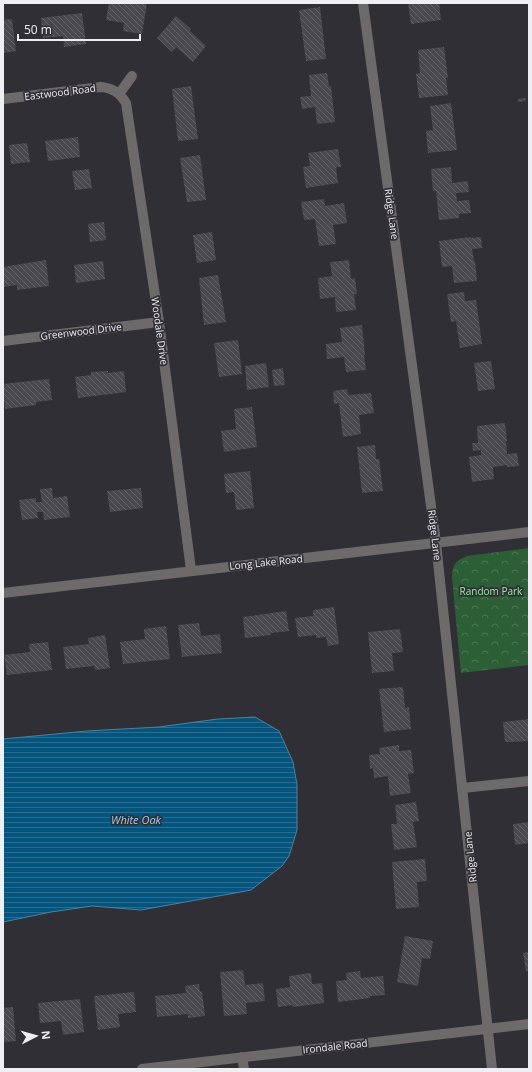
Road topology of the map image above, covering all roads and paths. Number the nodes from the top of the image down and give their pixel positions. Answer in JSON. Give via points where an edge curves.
{"nodes":[{"id":1,"x":363,"y":3,"type":"edge"},
{"id":2,"x":132,"y":76,"type":"dead end"},
{"id":3,"x":119,"y":94,"type":"junction"},
{"id":4,"x":3,"y":99,"type":"edge"},
{"id":5,"x":159,"y":322,"type":"junction"},
{"id":6,"x":3,"y":341,"type":"edge"},
{"id":7,"x":529,"y":532,"type":"edge"},
{"id":8,"x":436,"y":544,"type":"junction"},
{"id":9,"x":191,"y":570,"type":"junction"},
{"id":10,"x":3,"y":593,"type":"edge"},
{"id":11,"x":529,"y":780,"type":"edge"},
{"id":12,"x":463,"y":788,"type":"junction"},
{"id":13,"x":529,"y":1024,"type":"edge"},
{"id":14,"x":488,"y":1029,"type":"junction"},
{"id":15,"x":242,"y":1057,"type":"junction"},
{"id":16,"x":142,"y":1069,"type":"edge"},
{"id":17,"x":244,"y":1069,"type":"edge"},
{"id":18,"x":492,"y":1069,"type":"edge"}],
"edges":[{"from":1,"to":8,"type":"street","name":"Ridge Lane"},
{"from":2,"to":3,"type":"street"},
{"from":3,"to":4,"type":"street","name":"Eastwood Road","via":[[101,87]]},
{"from":3,"to":5,"type":"street","name":"Woodale Drive","via":[[128,110]]},
{"from":5,"to":6,"type":"street","name":"Greenwood Drive"},
{"from":5,"to":9,"type":"street","name":"Woodale Drive"},
{"from":7,"to":8,"type":"street","name":"Long Lake Road"},
{"from":8,"to":9,"type":"street","name":"Long Lake Road"},
{"from":8,"to":12,"type":"street","name":"Ridge Lane"},
{"from":9,"to":10,"type":"street","name":"Long Lake Road"},
{"from":11,"to":12,"type":"street"},
{"from":12,"to":14,"type":"street","name":"Ridge Lane"},
{"from":13,"to":14,"type":"street","name":"Irondale Road"},
{"from":14,"to":15,"type":"street","name":"Irondale Road"},
{"from":14,"to":18,"type":"street","name":"Ridge Lane"},
{"from":15,"to":16,"type":"street","name":"Irondale Road"},
{"from":15,"to":17,"type":"street"}]}
